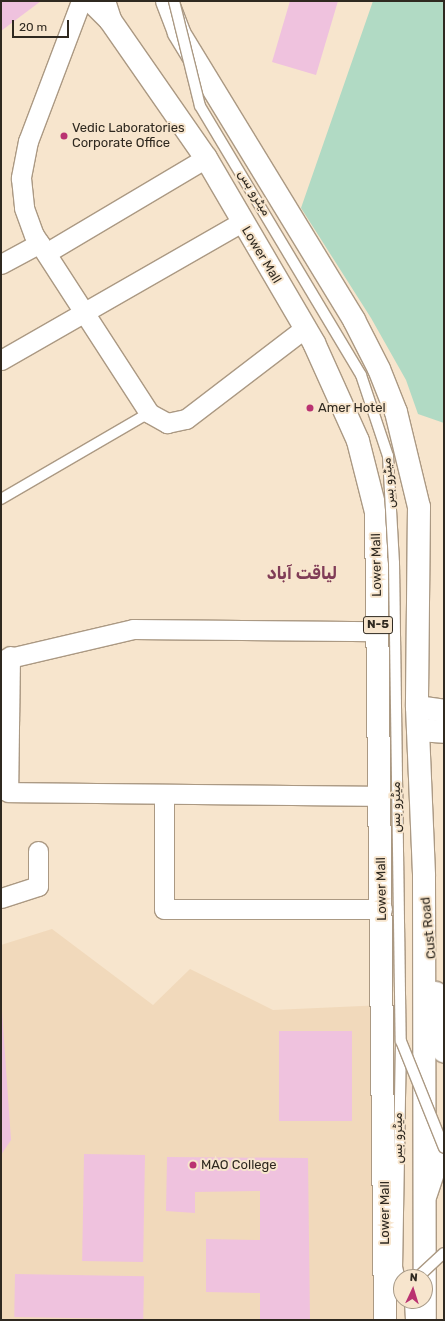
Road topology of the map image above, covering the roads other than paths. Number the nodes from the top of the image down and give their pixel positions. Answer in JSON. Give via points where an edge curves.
{"nodes":[{"id":1,"x":81,"y":1,"type":"edge"},
{"id":2,"x":91,"y":1,"type":"edge"},
{"id":3,"x":167,"y":1,"type":"edge"},
{"id":4,"x":174,"y":1,"type":"edge"},
{"id":5,"x":107,"y":10,"type":"edge"},
{"id":6,"x":206,"y":158,"type":"junction"},
{"id":7,"x":242,"y":222,"type":"junction"},
{"id":8,"x":43,"y":248,"type":"junction"},
{"id":9,"x":1,"y":264,"type":"edge"},
{"id":10,"x":85,"y":314,"type":"junction"},
{"id":11,"x":305,"y":328,"type":"junction"},
{"id":12,"x":1,"y":360,"type":"edge"},
{"id":13,"x":149,"y":413,"type":"junction"},
{"id":14,"x":1,"y":499,"type":"edge"},
{"id":15,"x":378,"y":632,"type":"junction"},
{"id":16,"x":6,"y":658,"type":"edge"},
{"id":17,"x":417,"y":707,"type":"junction"},
{"id":18,"x":444,"y":711,"type":"edge"},
{"id":19,"x":418,"y":730,"type":"junction"},
{"id":20,"x":444,"y":732,"type":"edge"},
{"id":21,"x":164,"y":794,"type":"junction"},
{"id":22,"x":380,"y":796,"type":"junction"},
{"id":23,"x":38,"y":851,"type":"dead end"},
{"id":24,"x":424,"y":876,"type":"junction"},
{"id":25,"x":1,"y":898,"type":"edge"},
{"id":26,"x":382,"y":909,"type":"junction"},
{"id":27,"x":401,"y":1041,"type":"junction"},
{"id":28,"x":444,"y":1051,"type":"edge"},
{"id":29,"x":444,"y":1140,"type":"edge"},
{"id":30,"x":444,"y":1148,"type":"edge"},
{"id":31,"x":425,"y":1197,"type":"junction"},
{"id":32,"x":444,"y":1253,"type":"edge"},
{"id":33,"x":398,"y":1269,"type":"edge"},
{"id":34,"x":427,"y":1269,"type":"edge"},
{"id":35,"x":410,"y":1309,"type":"edge"},
{"id":36,"x":415,"y":1318,"type":"edge"},
{"id":37,"x":385,"y":1320,"type":"edge"}],
"edges":[{"from":1,"to":8,"type":"street","via":[[28,141],[21,178],[24,208]]},
{"from":2,"to":5,"type":"main road","name":"Lower Mall"},
{"from":3,"to":17,"type":"main road","via":[[179,33],[354,320],[396,412],[419,507]]},
{"from":4,"to":27,"type":"lane","name":"میٹرو بس","bridge":true,"via":[[200,106],[361,375],[388,456],[394,563]]},
{"from":5,"to":6,"type":"main road","name":"Lower Mall","number":"N-5"},
{"from":6,"to":7,"type":"main road","name":"Lower Mall","number":"N-5"},
{"from":6,"to":8,"type":"street"},
{"from":7,"to":10,"type":"street"},
{"from":7,"to":11,"type":"main road","name":"Lower Mall","number":"N-5"},
{"from":8,"to":9,"type":"street"},
{"from":8,"to":10,"type":"street"},
{"from":10,"to":12,"type":"street"},
{"from":10,"to":13,"type":"street"},
{"from":11,"to":13,"type":"street","via":[[186,419],[167,423]]},
{"from":11,"to":15,"type":"main road","name":"Lower Mall","number":"N-5","via":[[358,441],[376,512]]},
{"from":13,"to":14,"type":"lane"},
{"from":15,"to":16,"type":"street","via":[[132,629]]},
{"from":15,"to":22,"type":"main road","name":"Lower Mall","number":"N-5"},
{"from":16,"to":21,"type":"street","via":[[8,792]]},
{"from":17,"to":18,"type":"main road"},
{"from":17,"to":19,"type":"main road"},
{"from":19,"to":20,"type":"main road"},
{"from":19,"to":24,"type":"main road"},
{"from":21,"to":22,"type":"street"},
{"from":21,"to":26,"type":"street","via":[[164,909]]},
{"from":22,"to":26,"type":"main road","name":"Lower Mall","number":"N-5"},
{"from":23,"to":25,"type":"street","via":[[38,886]]},
{"from":24,"to":28,"type":"main road","name":"Cust Road"},
{"from":24,"to":31,"type":"main road"},
{"from":26,"to":37,"type":"main road","name":"Lower Mall","number":"N-5"},
{"from":27,"to":30,"type":"lane","name":"میٹرو بس","bridge":true},
{"from":27,"to":33,"type":"lane","name":"میٹرو بس"},
{"from":29,"to":31,"type":"main road"},
{"from":31,"to":36,"type":"main road"},
{"from":32,"to":34,"type":"lane","bridge":true},
{"from":35,"to":36,"type":"lane"}]}
